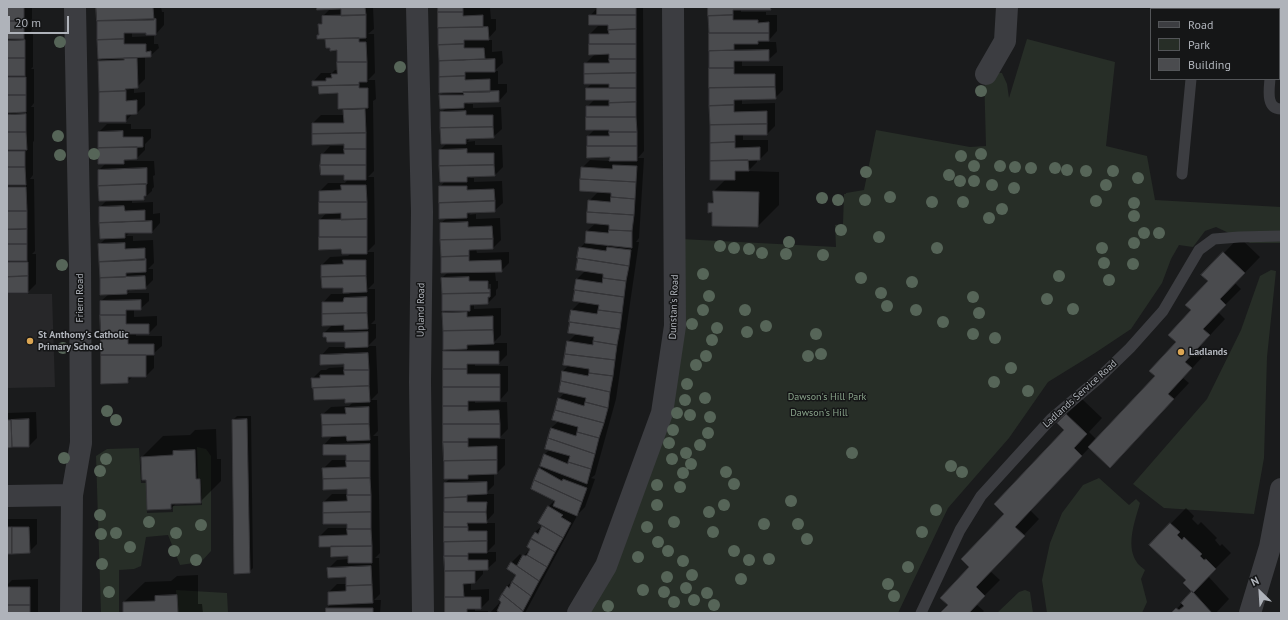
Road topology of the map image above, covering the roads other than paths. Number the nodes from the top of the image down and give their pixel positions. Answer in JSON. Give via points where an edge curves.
{"nodes":[{"id":1,"x":75,"y":7,"type":"edge"},
{"id":2,"x":417,"y":7,"type":"edge"},
{"id":3,"x":673,"y":7,"type":"edge"},
{"id":4,"x":1007,"y":7,"type":"edge"},
{"id":5,"x":986,"y":74,"type":"dead end"},
{"id":6,"x":1191,"y":80,"type":"edge"},
{"id":7,"x":1270,"y":80,"type":"edge"},
{"id":8,"x":1281,"y":109,"type":"edge"},
{"id":9,"x":1182,"y":174,"type":"dead end"},
{"id":10,"x":1281,"y":236,"type":"edge"},
{"id":11,"x":1281,"y":489,"type":"edge"},
{"id":12,"x":72,"y":495,"type":"junction"},
{"id":13,"x":7,"y":496,"type":"edge"},
{"id":14,"x":71,"y":613,"type":"edge"},
{"id":15,"x":423,"y":613,"type":"edge"},
{"id":16,"x":578,"y":613,"type":"edge"},
{"id":17,"x":921,"y":613,"type":"edge"},
{"id":18,"x":1250,"y":613,"type":"edge"}],
"edges":[{"from":1,"to":12,"type":"street","name":"Friern Road","via":[[81,443]]},
{"from":2,"to":15,"type":"street","name":"Upland Road","via":[[422,212],[420,382]]},
{"from":3,"to":16,"type":"street","name":"Dunstan's Road","via":[[675,326],[662,413],[606,566]]},
{"from":4,"to":5,"type":"street","via":[[1005,41]]},
{"from":6,"to":9,"type":"lane"},
{"from":7,"to":8,"type":"lane","via":[[1272,106]]},
{"from":10,"to":17,"type":"lane","name":"Ladlands Service Road","via":[[1214,239],[1199,250],[1163,311],[1098,379],[1051,418],[981,496],[960,530]]},
{"from":11,"to":18,"type":"street","via":[[1270,547]]},
{"from":12,"to":13,"type":"street"},
{"from":12,"to":14,"type":"street","name":"Friern Road"}]}
